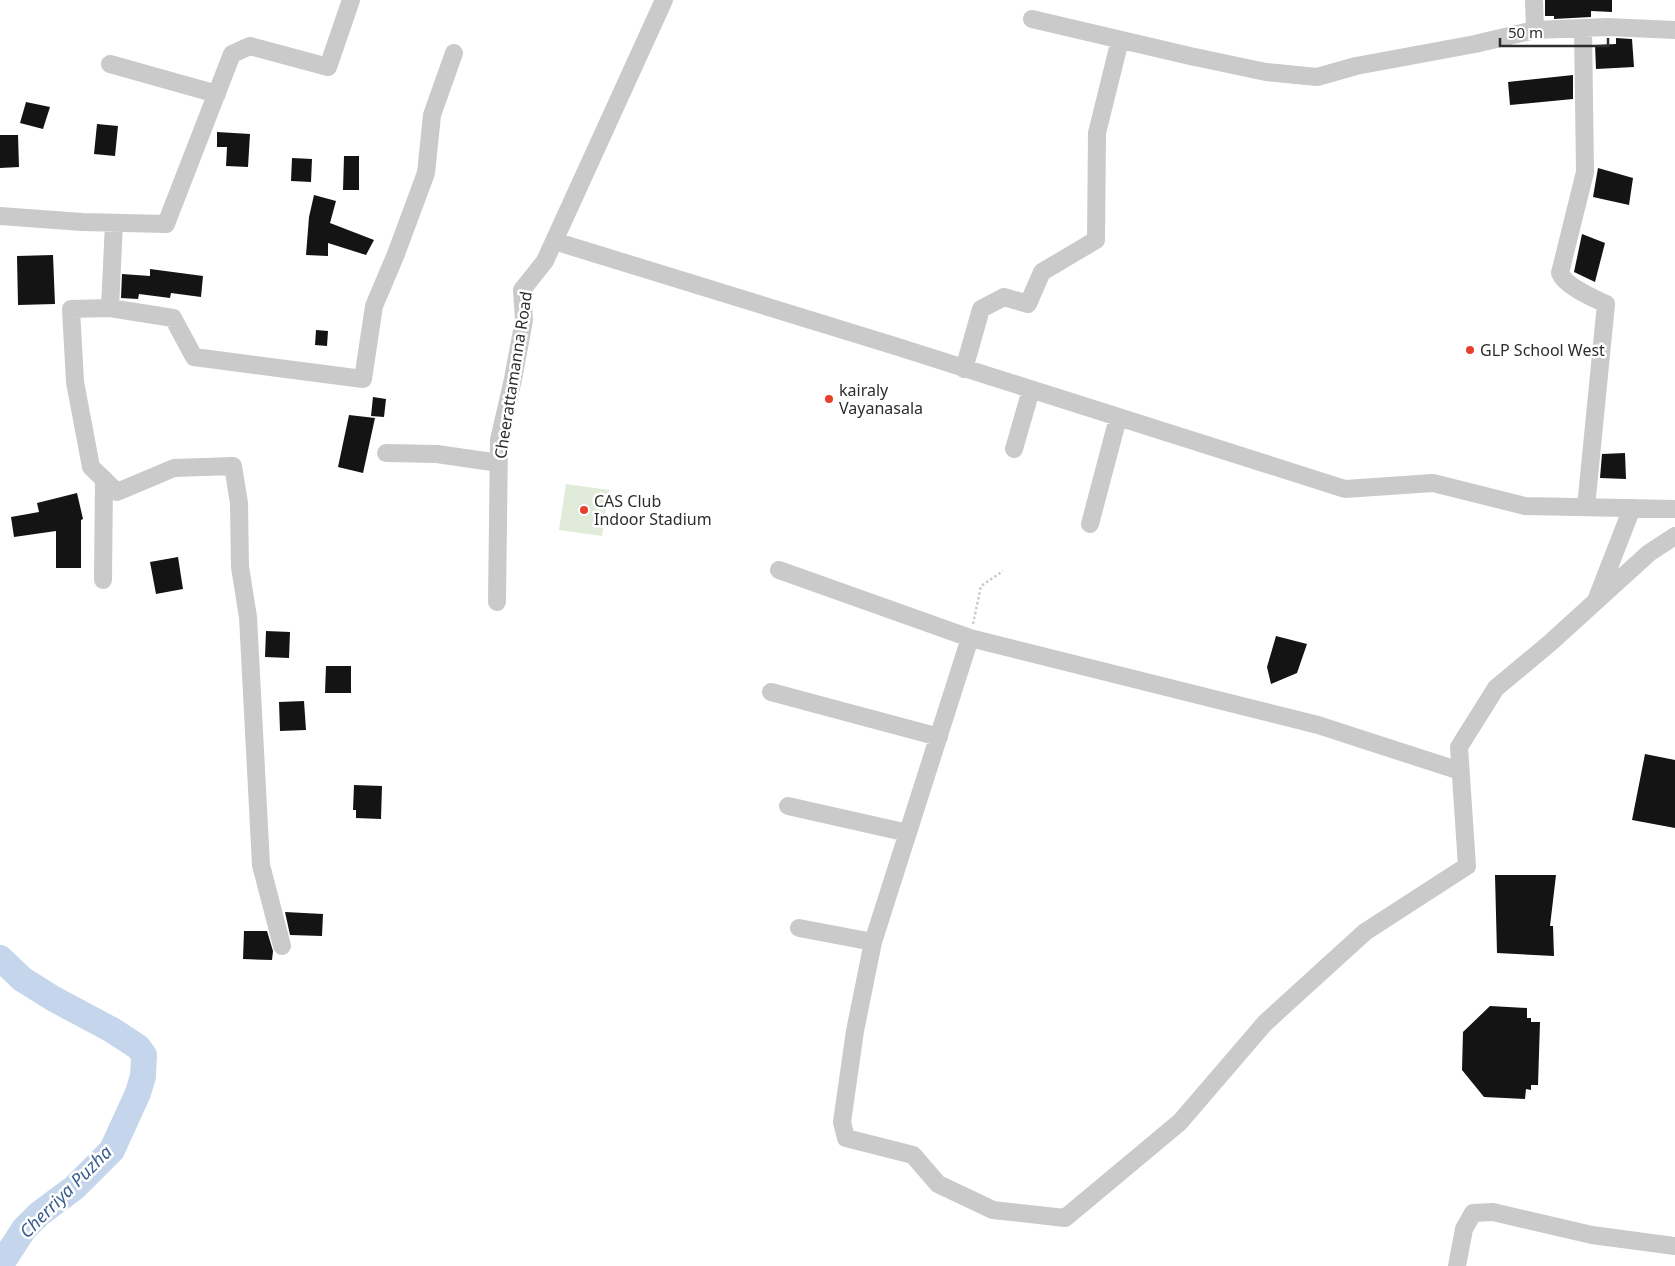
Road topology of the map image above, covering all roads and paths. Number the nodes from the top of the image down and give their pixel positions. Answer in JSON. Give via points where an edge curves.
{"nodes":[{"id":1,"x":351,"y":0,"type":"edge"},
{"id":2,"x":1534,"y":0,"type":"edge"},
{"id":3,"x":661,"y":1,"type":"edge"},
{"id":4,"x":1032,"y":19,"type":"dead end"},
{"id":5,"x":1583,"y":28,"type":"junction"},
{"id":6,"x":1535,"y":30,"type":"junction"},
{"id":7,"x":1675,"y":30,"type":"edge"},
{"id":8,"x":1120,"y":40,"type":"junction"},
{"id":9,"x":454,"y":53,"type":"dead end"},
{"id":10,"x":110,"y":64,"type":"dead end"},
{"id":11,"x":217,"y":94,"type":"junction"},
{"id":12,"x":0,"y":216,"type":"edge"},
{"id":13,"x":114,"y":222,"type":"junction"},
{"id":14,"x":554,"y":241,"type":"junction"},
{"id":15,"x":110,"y":308,"type":"junction"},
{"id":16,"x":964,"y":369,"type":"junction"},
{"id":17,"x":1031,"y":390,"type":"junction"},
{"id":18,"x":1118,"y":418,"type":"junction"},
{"id":19,"x":1014,"y":449,"type":"dead end"},
{"id":20,"x":386,"y":452,"type":"dead end"},
{"id":21,"x":499,"y":463,"type":"junction"},
{"id":22,"x":104,"y":478,"type":"junction"},
{"id":23,"x":1586,"y":507,"type":"junction"},
{"id":24,"x":1632,"y":508,"type":"junction"},
{"id":25,"x":1675,"y":508,"type":"edge"},
{"id":26,"x":1090,"y":524,"type":"dead end"},
{"id":27,"x":1675,"y":536,"type":"edge"},
{"id":28,"x":779,"y":570,"type":"dead end"},
{"id":29,"x":1003,"y":571,"type":"dead end"},
{"id":30,"x":103,"y":580,"type":"dead end"},
{"id":31,"x":497,"y":602,"type":"dead end"},
{"id":32,"x":1595,"y":603,"type":"junction"},
{"id":33,"x":970,"y":638,"type":"junction"},
{"id":34,"x":771,"y":692,"type":"dead end"},
{"id":35,"x":939,"y":737,"type":"junction"},
{"id":36,"x":1460,"y":771,"type":"junction"},
{"id":37,"x":788,"y":806,"type":"dead end"},
{"id":38,"x":908,"y":833,"type":"junction"},
{"id":39,"x":799,"y":928,"type":"dead end"},
{"id":40,"x":873,"y":942,"type":"junction"},
{"id":41,"x":282,"y":946,"type":"dead end"},
{"id":42,"x":1675,"y":1246,"type":"edge"},
{"id":43,"x":1457,"y":1266,"type":"edge"}],
"edges":[{"from":1,"to":11,"type":"street","via":[[328,67],[250,46],[232,54]]},
{"from":2,"to":6,"type":"street"},
{"from":3,"to":14,"type":"street","name":"Cheerattamanna Road"},
{"from":4,"to":8,"type":"street"},
{"from":5,"to":6,"type":"street"},
{"from":5,"to":7,"type":"street"},
{"from":5,"to":23,"type":"street","via":[[1585,172],[1560,273],[1562,278],[1585,294],[1606,304]]},
{"from":6,"to":8,"type":"street","via":[[1356,66],[1317,77],[1266,72]]},
{"from":8,"to":16,"type":"street","via":[[1098,133],[1096,240],[1042,272],[1028,304],[1004,297],[981,309]]},
{"from":9,"to":15,"type":"street","via":[[432,115],[426,173],[374,306],[363,379],[194,357],[173,318]]},
{"from":10,"to":11,"type":"street"},
{"from":11,"to":13,"type":"street","via":[[166,224]]},
{"from":12,"to":13,"type":"street"},
{"from":13,"to":15,"type":"street"},
{"from":14,"to":16,"type":"street"},
{"from":14,"to":21,"type":"street","name":"Cheerattamanna Road","via":[[545,261],[522,290],[524,320],[499,440]]},
{"from":15,"to":22,"type":"street","via":[[71,309],[75,382],[91,467]]},
{"from":16,"to":17,"type":"street"},
{"from":17,"to":18,"type":"street"},
{"from":17,"to":19,"type":"street"},
{"from":18,"to":23,"type":"street","via":[[1345,489],[1433,483],[1525,506]]},
{"from":18,"to":26,"type":"street"},
{"from":20,"to":21,"type":"street","via":[[437,454]]},
{"from":21,"to":31,"type":"street","name":"Cheerattamanna Road"},
{"from":22,"to":30,"type":"street"},
{"from":22,"to":41,"type":"street","via":[[117,492],[174,468],[233,466],[239,503],[240,567],[248,617],[262,865]]},
{"from":23,"to":24,"type":"street"},
{"from":24,"to":25,"type":"street"},
{"from":24,"to":32,"type":"street"},
{"from":27,"to":32,"type":"street","via":[[1649,553]]},
{"from":28,"to":33,"type":"street"},
{"from":29,"to":33,"type":"path","via":[[981,586]]},
{"from":32,"to":36,"type":"street","via":[[1496,688],[1458,748]]},
{"from":33,"to":35,"type":"street"},
{"from":33,"to":36,"type":"street","via":[[1318,725]]},
{"from":34,"to":35,"type":"street"},
{"from":35,"to":38,"type":"street"},
{"from":36,"to":40,"type":"street","via":[[1468,866],[1365,932],[1265,1023],[1180,1122],[1065,1218],[993,1210],[938,1184],[913,1155],[846,1138],[842,1122],[855,1031]]},
{"from":37,"to":38,"type":"street"},
{"from":38,"to":40,"type":"street"},
{"from":39,"to":40,"type":"street"},
{"from":42,"to":43,"type":"street","via":[[1592,1235],[1493,1212],[1473,1213],[1464,1229]]}]}
